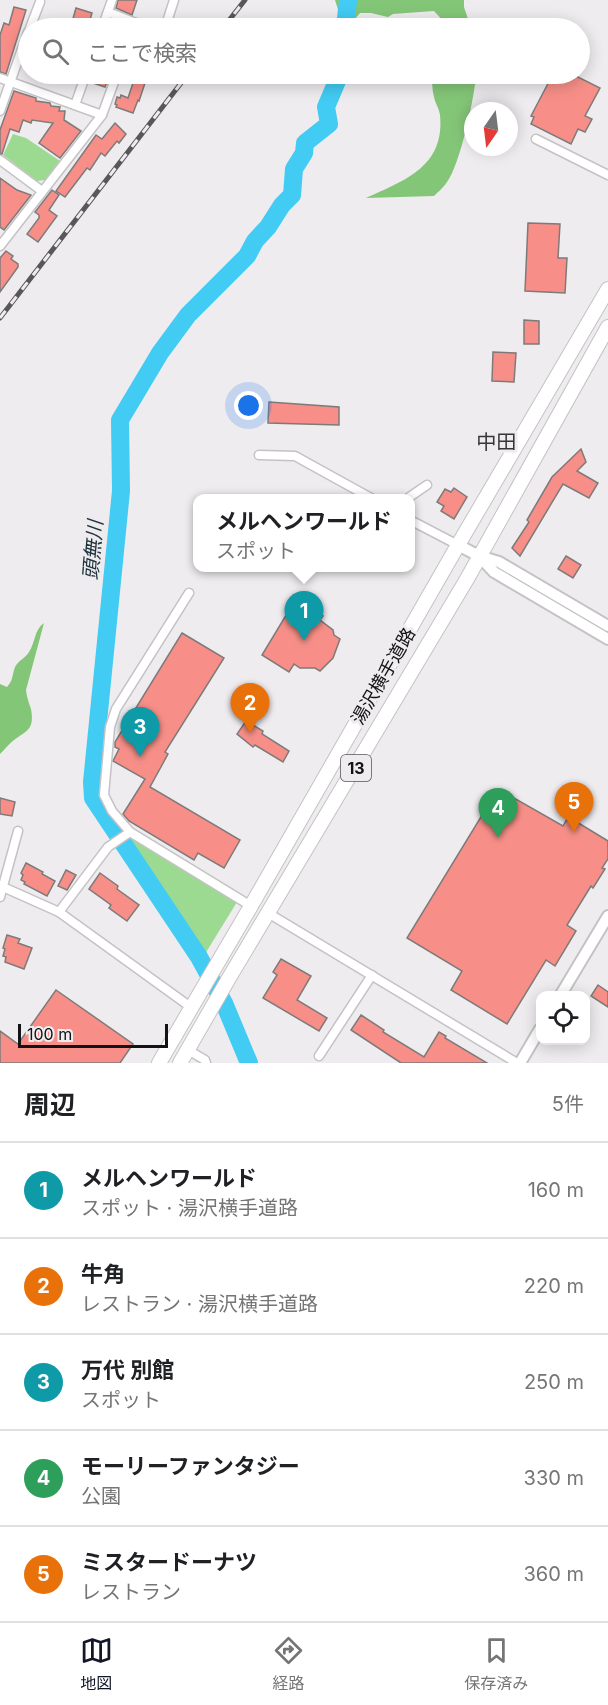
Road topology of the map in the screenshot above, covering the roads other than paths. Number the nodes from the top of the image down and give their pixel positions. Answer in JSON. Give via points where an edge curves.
{"nodes":[{"id":1,"x":112,"y":0,"type":"edge"},
{"id":2,"x":174,"y":0,"type":"edge"},
{"id":3,"x":40,"y":2,"type":"dead end"},
{"id":4,"x":108,"y":12,"type":"junction"},
{"id":5,"x":34,"y":18,"type":"edge"},
{"id":6,"x":106,"y":18,"type":"edge"},
{"id":7,"x":120,"y":18,"type":"edge"},
{"id":8,"x":168,"y":18,"type":"edge"},
{"id":9,"x":18,"y":60,"type":"edge"},
{"id":10,"x":0,"y":78,"type":"edge"},
{"id":11,"x":10,"y":82,"type":"junction"},
{"id":12,"x":82,"y":84,"type":"edge"},
{"id":13,"x":113,"y":84,"type":"edge"},
{"id":14,"x":75,"y":105,"type":"junction"},
{"id":15,"x":0,"y":111,"type":"edge"},
{"id":16,"x":102,"y":115,"type":"junction"},
{"id":17,"x":536,"y":139,"type":"dead end"},
{"id":18,"x":0,"y":160,"type":"edge"},
{"id":19,"x":608,"y":175,"type":"edge"},
{"id":20,"x":42,"y":192,"type":"junction"},
{"id":21,"x":1,"y":243,"type":"edge"},
{"id":22,"x":608,"y":289,"type":"edge"},
{"id":23,"x":608,"y":327,"type":"edge"},
{"id":24,"x":259,"y":455,"type":"dead end"},
{"id":25,"x":427,"y":485,"type":"dead end"},
{"id":26,"x":365,"y":494,"type":"edge"},
{"id":27,"x":414,"y":494,"type":"edge"},
{"id":28,"x":415,"y":522,"type":"edge"},
{"id":29,"x":458,"y":544,"type":"junction"},
{"id":30,"x":479,"y":556,"type":"junction"},
{"id":31,"x":189,"y":593,"type":"dead end"},
{"id":32,"x":608,"y":626,"type":"edge"},
{"id":33,"x":608,"y":639,"type":"edge"},
{"id":34,"x":18,"y":831,"type":"dead end"},
{"id":35,"x":127,"y":834,"type":"junction"},
{"id":36,"x":3,"y":887,"type":"junction"},
{"id":37,"x":0,"y":897,"type":"edge"},
{"id":38,"x":251,"y":906,"type":"junction"},
{"id":39,"x":59,"y":912,"type":"junction"},
{"id":40,"x":268,"y":913,"type":"junction"},
{"id":41,"x":608,"y":916,"type":"edge"},
{"id":42,"x":372,"y":975,"type":"junction"},
{"id":43,"x":563,"y":991,"type":"edge"},
{"id":44,"x":192,"y":1008,"type":"junction"},
{"id":45,"x":536,"y":1035,"type":"edge"},
{"id":46,"x":188,"y":1050,"type":"junction"},
{"id":47,"x":319,"y":1056,"type":"dead end"},
{"id":48,"x":159,"y":1063,"type":"edge"},
{"id":49,"x":180,"y":1063,"type":"edge"},
{"id":50,"x":206,"y":1063,"type":"edge"},
{"id":51,"x":519,"y":1063,"type":"edge"}],
"edges":[{"from":1,"to":4,"type":"street"},
{"from":2,"to":8,"type":"street"},
{"from":3,"to":5,"type":"street"},
{"from":4,"to":6,"type":"street"},
{"from":4,"to":7,"type":"street"},
{"from":9,"to":11,"type":"street"},
{"from":10,"to":11,"type":"street"},
{"from":11,"to":14,"type":"street"},
{"from":11,"to":15,"type":"street"},
{"from":12,"to":14,"type":"street"},
{"from":13,"to":16,"type":"street"},
{"from":14,"to":16,"type":"street"},
{"from":16,"to":20,"type":"street"},
{"from":17,"to":19,"type":"street"},
{"from":18,"to":20,"type":"street"},
{"from":20,"to":21,"type":"street"},
{"from":22,"to":29,"type":"highway","name":"湯沢横手道路","number":"13"},
{"from":23,"to":30,"type":"highway","name":"湯沢横手道路","number":"13"},
{"from":24,"to":26,"type":"street","via":[[295,456]]},
{"from":25,"to":27,"type":"street"},
{"from":28,"to":29,"type":"street"},
{"from":29,"to":30,"type":"street"},
{"from":29,"to":38,"type":"highway","name":"湯沢横手道路","number":"13"},
{"from":30,"to":32,"type":"street","via":[[499,562]]},
{"from":30,"to":33,"type":"street","via":[[494,572]]},
{"from":30,"to":40,"type":"highway","name":"湯沢横手道路","number":"13"},
{"from":31,"to":35,"type":"street","via":[[116,709],[110,727],[104,795]]},
{"from":34,"to":36,"type":"street"},
{"from":35,"to":38,"type":"street"},
{"from":35,"to":39,"type":"street","via":[[108,847]]},
{"from":36,"to":37,"type":"street"},
{"from":36,"to":39,"type":"street"},
{"from":38,"to":44,"type":"highway","name":"湯沢横手道路","number":"13"},
{"from":39,"to":44,"type":"street"},
{"from":40,"to":42,"type":"street"},
{"from":40,"to":46,"type":"highway","name":"湯沢横手道路","number":"13"},
{"from":41,"to":43,"type":"street"},
{"from":42,"to":47,"type":"street"},
{"from":42,"to":51,"type":"street"},
{"from":44,"to":48,"type":"highway","name":"湯沢横手道路","number":"13"},
{"from":45,"to":51,"type":"street"},
{"from":46,"to":49,"type":"highway","name":"湯沢横手道路","number":"13"},
{"from":46,"to":50,"type":"street"}]}
